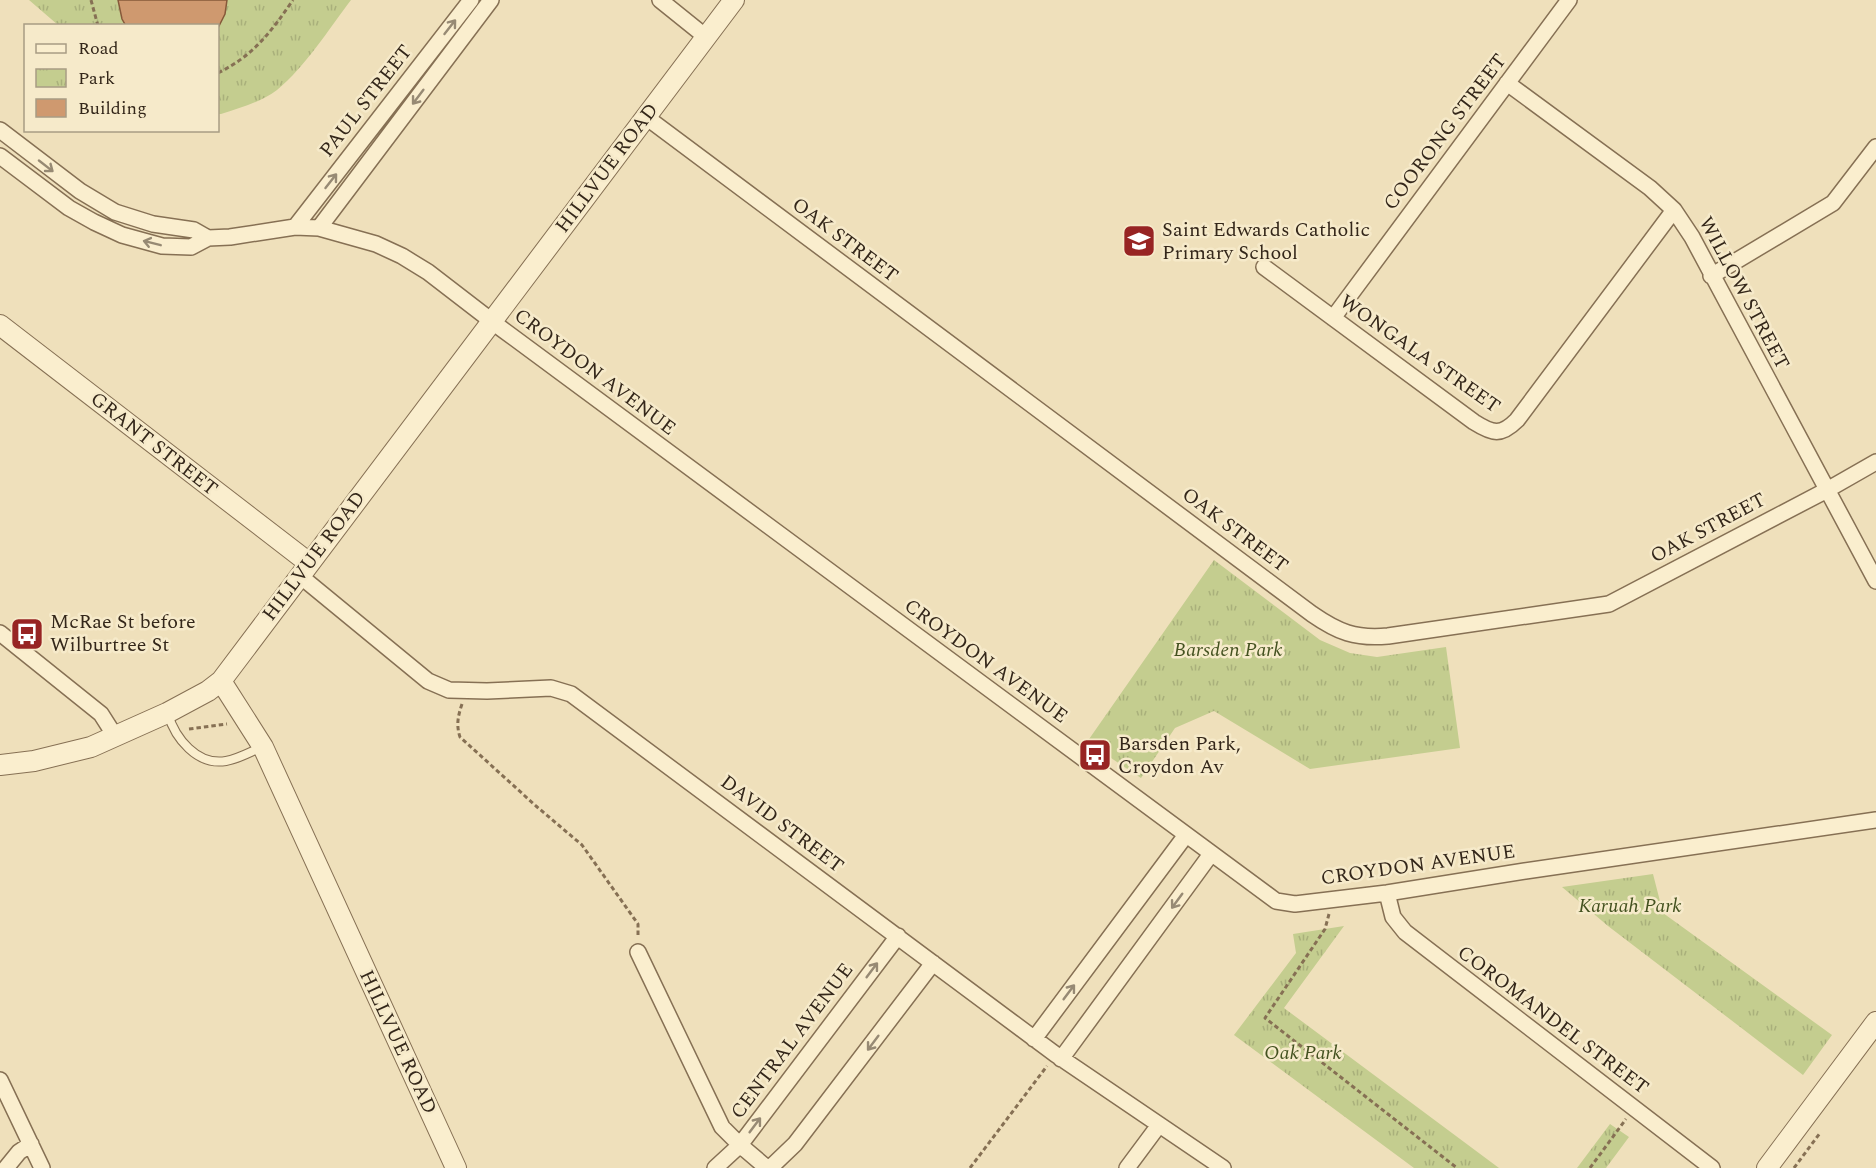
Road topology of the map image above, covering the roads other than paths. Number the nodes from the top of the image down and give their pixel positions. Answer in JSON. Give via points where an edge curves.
{"nodes":[{"id":1,"x":471,"y":0,"type":"edge"},
{"id":2,"x":491,"y":0,"type":"edge"},
{"id":3,"x":660,"y":0,"type":"edge"},
{"id":4,"x":734,"y":0,"type":"edge"},
{"id":5,"x":1569,"y":0,"type":"edge"},
{"id":6,"x":706,"y":37,"type":"junction"},
{"id":7,"x":1507,"y":83,"type":"junction"},
{"id":8,"x":646,"y":117,"type":"junction"},
{"id":9,"x":0,"y":130,"type":"edge"},
{"id":10,"x":1876,"y":147,"type":"edge"},
{"id":11,"x":0,"y":156,"type":"edge"},
{"id":12,"x":1674,"y":210,"type":"junction"},
{"id":13,"x":295,"y":227,"type":"junction"},
{"id":14,"x":319,"y":228,"type":"junction"},
{"id":15,"x":208,"y":238,"type":"junction"},
{"id":16,"x":1264,"y":267,"type":"dead end"},
{"id":17,"x":1711,"y":276,"type":"junction"},
{"id":18,"x":1333,"y":318,"type":"junction"},
{"id":19,"x":491,"y":321,"type":"junction"},
{"id":20,"x":0,"y":326,"type":"edge"},
{"id":21,"x":1876,"y":462,"type":"edge"},
{"id":22,"x":1827,"y":490,"type":"junction"},
{"id":23,"x":304,"y":569,"type":"junction"},
{"id":24,"x":1876,"y":581,"type":"edge"},
{"id":25,"x":0,"y":633,"type":"edge"},
{"id":26,"x":221,"y":681,"type":"junction"},
{"id":27,"x":167,"y":713,"type":"junction"},
{"id":28,"x":116,"y":736,"type":"junction"},
{"id":29,"x":263,"y":747,"type":"junction"},
{"id":30,"x":0,"y":765,"type":"edge"},
{"id":31,"x":1876,"y":820,"type":"edge"},
{"id":32,"x":1186,"y":835,"type":"junction"},
{"id":33,"x":1211,"y":854,"type":"junction"},
{"id":34,"x":1387,"y":893,"type":"junction"},
{"id":35,"x":898,"y":936,"type":"junction"},
{"id":36,"x":638,"y":952,"type":"road end"},
{"id":37,"x":933,"y":963,"type":"junction"},
{"id":38,"x":1876,"y":1022,"type":"edge"},
{"id":39,"x":1035,"y":1039,"type":"junction"},
{"id":40,"x":1058,"y":1057,"type":"junction"},
{"id":41,"x":0,"y":1080,"type":"edge"},
{"id":42,"x":1159,"y":1125,"type":"junction"},
{"id":43,"x":31,"y":1144,"type":"junction"},
{"id":44,"x":740,"y":1145,"type":"junction"},
{"id":45,"x":6,"y":1168,"type":"edge"},
{"id":46,"x":42,"y":1168,"type":"edge"},
{"id":47,"x":456,"y":1168,"type":"edge"},
{"id":48,"x":716,"y":1168,"type":"edge"},
{"id":49,"x":768,"y":1168,"type":"edge"},
{"id":50,"x":1127,"y":1168,"type":"edge"},
{"id":51,"x":1223,"y":1168,"type":"edge"},
{"id":52,"x":1712,"y":1168,"type":"edge"},
{"id":53,"x":1767,"y":1168,"type":"edge"}],
"edges":[{"from":13,"to":1,"type":"street","name":"PAUL STREET","one_way":true},
{"from":2,"to":14,"type":"street","name":"PAUL STREET","one_way":true},
{"from":3,"to":6,"type":"street"},
{"from":4,"to":6,"type":"street","name":"HILLVUE ROAD"},
{"from":5,"to":7,"type":"street","name":"COORONG STREET"},
{"from":6,"to":8,"type":"street","name":"HILLVUE ROAD"},
{"from":7,"to":12,"type":"street","name":"WILLOW STREET"},
{"from":7,"to":18,"type":"street","name":"COORONG STREET"},
{"from":8,"to":19,"type":"street","name":"HILLVUE ROAD"},
{"from":8,"to":22,"type":"street","name":"OAK STREET","via":[[1312,614],[1348,634],[1388,636],[1609,604]]},
{"from":9,"to":15,"type":"street","name":"CROYDON AVENUE","one_way":true,"via":[[80,191],[115,212],[153,224],[194,230]]},
{"from":10,"to":17,"type":"street","via":[[1833,203]]},
{"from":15,"to":11,"type":"street","name":"CROYDON AVENUE","one_way":true,"via":[[190,247],[162,246],[122,235],[69,208]]},
{"from":12,"to":17,"type":"street","name":"WILLOW STREET"},
{"from":12,"to":18,"type":"street","name":"WONGALA STREET","via":[[1518,420],[1498,432],[1474,422]]},
{"from":13,"to":14,"type":"street","name":"CROYDON AVENUE"},
{"from":13,"to":15,"type":"street","name":"CROYDON AVENUE"},
{"from":14,"to":19,"type":"street","name":"CROYDON AVENUE","via":[[376,244],[402,256]]},
{"from":16,"to":18,"type":"street","name":"WONGALA STREET"},
{"from":17,"to":22,"type":"street","name":"WILLOW STREET"},
{"from":19,"to":23,"type":"street","name":"HILLVUE ROAD"},
{"from":19,"to":32,"type":"street","name":"CROYDON AVENUE"},
{"from":20,"to":23,"type":"street","name":"GRANT STREET"},
{"from":21,"to":22,"type":"street","name":"OAK STREET"},
{"from":22,"to":24,"type":"street","name":"WILLOW STREET"},
{"from":23,"to":26,"type":"street","name":"HILLVUE ROAD"},
{"from":23,"to":35,"type":"street","name":"DAVID STREET","via":[[428,681],[449,690],[551,688],[571,694]]},
{"from":25,"to":28,"type":"street","via":[[101,714]]},
{"from":26,"to":27,"type":"street"},
{"from":26,"to":29,"type":"street","name":"HILLVUE ROAD"},
{"from":27,"to":28,"type":"street"},
{"from":27,"to":29,"type":"lane","via":[[176,732],[198,756],[226,761]]},
{"from":28,"to":30,"type":"street","via":[[69,754]]},
{"from":29,"to":47,"type":"street","name":"HILLVUE ROAD"},
{"from":31,"to":34,"type":"street","name":"CROYDON AVENUE"},
{"from":32,"to":33,"type":"street","name":"CROYDON AVENUE"},
{"from":39,"to":32,"type":"street","one_way":true},
{"from":33,"to":34,"type":"street","name":"CROYDON AVENUE","via":[[1276,901],[1295,904]]},
{"from":33,"to":40,"type":"street","one_way":true},
{"from":34,"to":52,"type":"street","name":"COROMANDEL STREET","via":[[1393,917],[1405,932]]},
{"from":35,"to":37,"type":"street","name":"DAVID STREET"},
{"from":44,"to":35,"type":"street","name":"CENTRAL AVENUE","one_way":true},
{"from":36,"to":44,"type":"street","via":[[722,1127]]},
{"from":37,"to":39,"type":"street","name":"DAVID STREET"},
{"from":37,"to":49,"type":"street","one_way":true,"via":[[795,1144]]},
{"from":38,"to":53,"type":"street"},
{"from":39,"to":40,"type":"street","name":"DAVID STREET"},
{"from":40,"to":42,"type":"street","name":"DAVID STREET"},
{"from":41,"to":43,"type":"street"},
{"from":42,"to":50,"type":"street"},
{"from":42,"to":51,"type":"street","name":"DAVID STREET"},
{"from":43,"to":45,"type":"street"},
{"from":43,"to":46,"type":"street"},
{"from":44,"to":48,"type":"street","name":"CENTRAL AVENUE"},
{"from":44,"to":49,"type":"street"}]}
